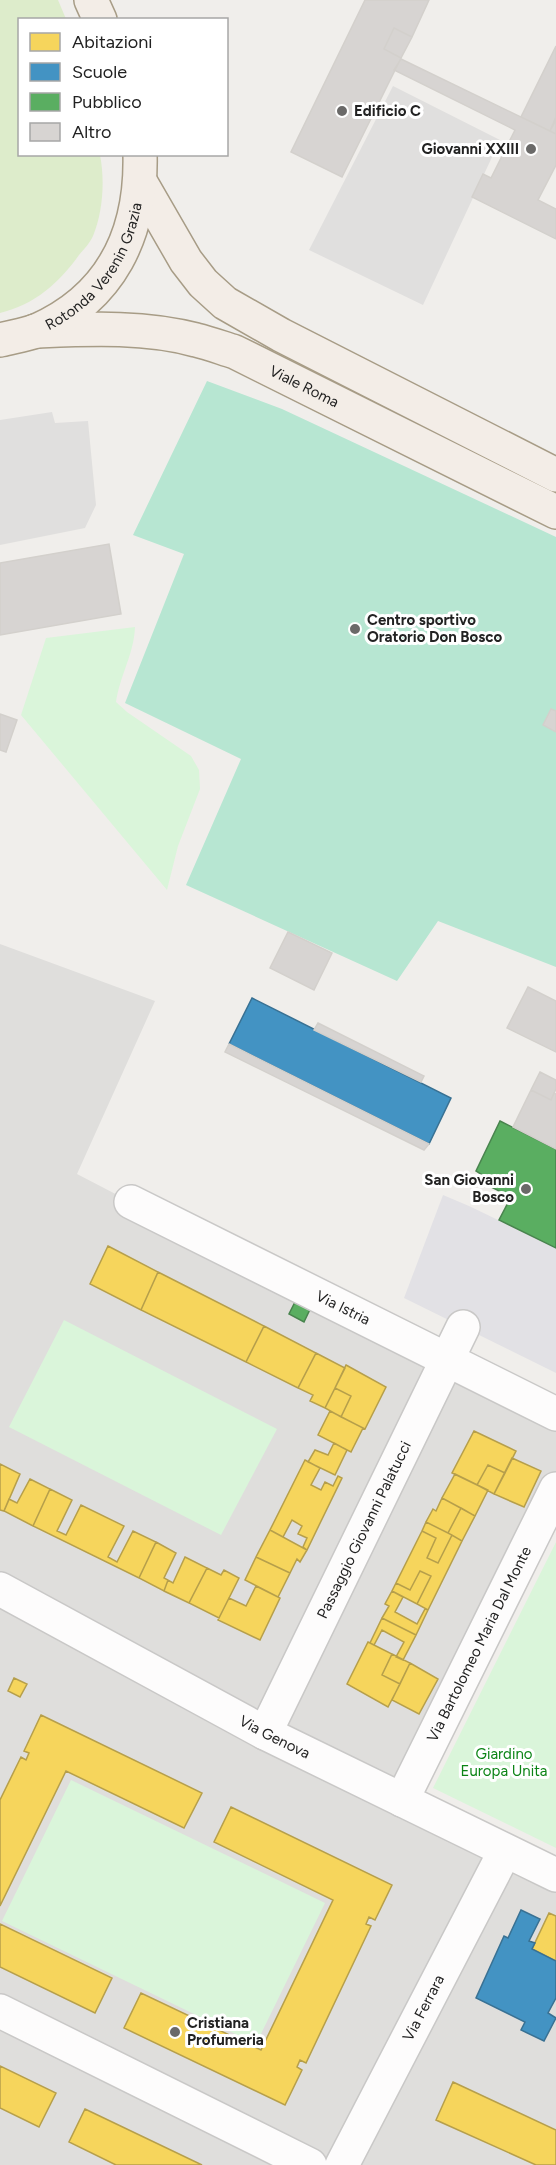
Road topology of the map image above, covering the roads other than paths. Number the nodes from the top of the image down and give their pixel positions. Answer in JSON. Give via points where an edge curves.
{"nodes":[{"id":1,"x":91,"y":0,"type":"edge"},
{"id":2,"x":99,"y":18,"type":"edge"},
{"id":3,"x":140,"y":169,"type":"edge"},
{"id":4,"x":35,"y":331,"type":"junction"},
{"id":5,"x":0,"y":340,"type":"edge"},
{"id":6,"x":556,"y":475,"type":"edge"},
{"id":7,"x":556,"y":512,"type":"edge"},
{"id":8,"x":131,"y":1202,"type":"dead end"},
{"id":9,"x":463,"y":1327,"type":"dead end"},
{"id":10,"x":447,"y":1360,"type":"junction"},
{"id":11,"x":556,"y":1414,"type":"edge"},
{"id":12,"x":556,"y":1489,"type":"edge"},
{"id":13,"x":0,"y":1589,"type":"edge"},
{"id":14,"x":265,"y":1733,"type":"junction"},
{"id":15,"x":402,"y":1800,"type":"junction"},
{"id":16,"x":506,"y":1851,"type":"junction"},
{"id":17,"x":556,"y":1875,"type":"edge"},
{"id":18,"x":0,"y":2011,"type":"edge"},
{"id":19,"x":310,"y":2165,"type":"edge"},
{"id":20,"x":342,"y":2165,"type":"edge"}],
"edges":[{"from":1,"to":2,"type":"main road"},
{"from":3,"to":4,"type":"main road","name":"Rotonda Verenin Grazia","via":[[135,218],[111,272],[79,305]]},
{"from":3,"to":6,"type":"main road","via":[[186,261],[225,303]]},
{"from":4,"to":5,"type":"main road","name":"Rotonda Verenin Grazia"},
{"from":4,"to":7,"type":"main road","name":"Viale Roma","via":[[144,331],[194,339],[235,352]]},
{"from":8,"to":10,"type":"street","name":"Via Istria"},
{"from":9,"to":10,"type":"street","name":"Passaggio Giovanni Palatucci"},
{"from":10,"to":11,"type":"street","name":"Via Istria"},
{"from":10,"to":14,"type":"street","name":"Passaggio Giovanni Palatucci"},
{"from":12,"to":15,"type":"street","name":"Via Bartolomeo Maria Dal Monte"},
{"from":13,"to":14,"type":"street","name":"Via Genova"},
{"from":14,"to":15,"type":"street","name":"Via Genova"},
{"from":15,"to":16,"type":"street","name":"Via Genova"},
{"from":16,"to":17,"type":"street","name":"Via Genova"},
{"from":16,"to":20,"type":"street","name":"Via Ferrara"},
{"from":18,"to":19,"type":"street"}]}
